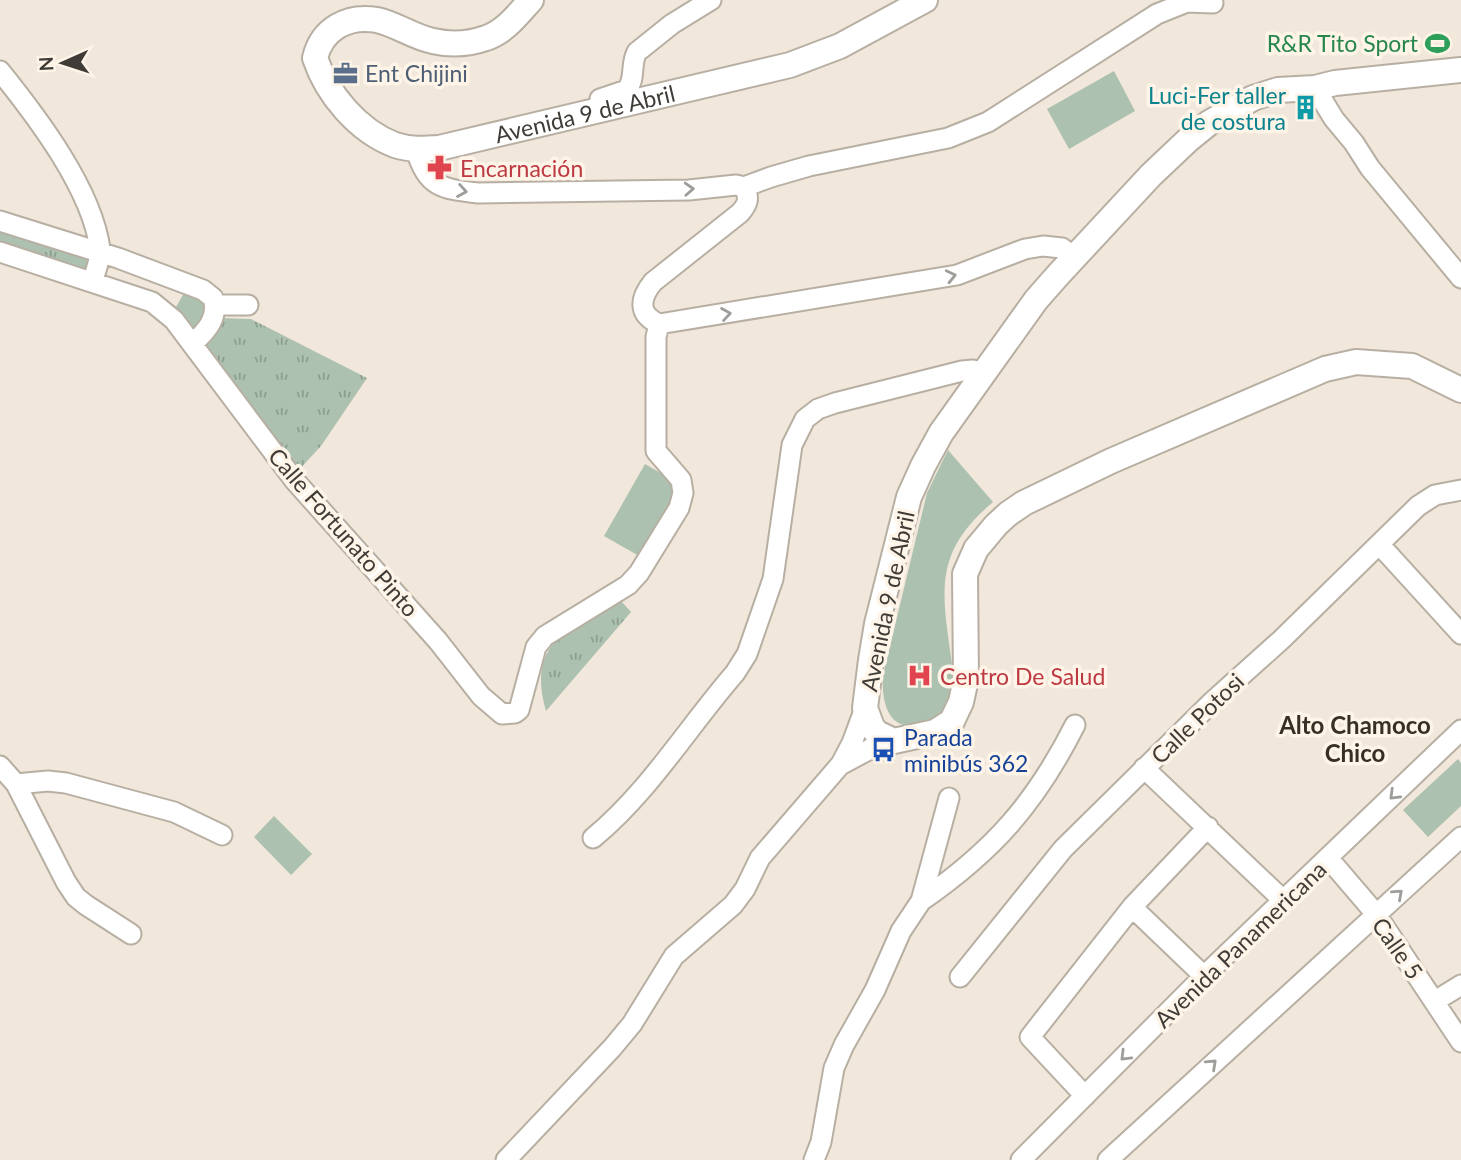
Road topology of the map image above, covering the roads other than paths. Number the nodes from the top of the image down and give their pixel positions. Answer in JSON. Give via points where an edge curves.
{"nodes":[{"id":1,"x":531,"y":0,"type":"edge"},
{"id":2,"x":711,"y":0,"type":"edge"},
{"id":3,"x":925,"y":0,"type":"edge"},
{"id":4,"x":1213,"y":3,"type":"dead end"},
{"id":5,"x":1461,"y":70,"type":"edge"},
{"id":6,"x":0,"y":71,"type":"edge"},
{"id":7,"x":1315,"y":88,"type":"junction"},
{"id":8,"x":522,"y":130,"type":"junction"},
{"id":9,"x":416,"y":149,"type":"junction"},
{"id":10,"x":744,"y":187,"type":"junction"},
{"id":11,"x":0,"y":220,"type":"edge"},
{"id":12,"x":0,"y":252,"type":"edge"},
{"id":13,"x":100,"y":253,"type":"junction"},
{"id":14,"x":1074,"y":258,"type":"junction"},
{"id":15,"x":1461,"y":278,"type":"edge"},
{"id":16,"x":93,"y":281,"type":"junction"},
{"id":17,"x":216,"y":305,"type":"junction"},
{"id":18,"x":248,"y":305,"type":"dead end"},
{"id":19,"x":659,"y":324,"type":"junction"},
{"id":20,"x":193,"y":343,"type":"junction"},
{"id":21,"x":984,"y":375,"type":"junction"},
{"id":22,"x":1461,"y":390,"type":"edge"},
{"id":23,"x":1461,"y":490,"type":"edge"},
{"id":24,"x":1379,"y":544,"type":"junction"},
{"id":25,"x":1461,"y":634,"type":"edge"},
{"id":26,"x":865,"y":708,"type":"junction"},
{"id":27,"x":1075,"y":725,"type":"dead end"},
{"id":28,"x":1461,"y":730,"type":"edge"},
{"id":29,"x":894,"y":741,"type":"junction"},
{"id":30,"x":841,"y":764,"type":"junction"},
{"id":31,"x":0,"y":766,"type":"edge"},
{"id":32,"x":1144,"y":768,"type":"junction"},
{"id":33,"x":16,"y":785,"type":"junction"},
{"id":34,"x":949,"y":798,"type":"dead end"},
{"id":35,"x":1208,"y":827,"type":"junction"},
{"id":36,"x":222,"y":835,"type":"dead end"},
{"id":37,"x":1461,"y":837,"type":"edge"},
{"id":38,"x":593,"y":838,"type":"dead end"},
{"id":39,"x":1328,"y":858,"type":"junction"},
{"id":40,"x":1283,"y":900,"type":"junction"},
{"id":41,"x":921,"y":901,"type":"junction"},
{"id":42,"x":1132,"y":907,"type":"junction"},
{"id":43,"x":1376,"y":914,"type":"junction"},
{"id":44,"x":131,"y":934,"type":"dead end"},
{"id":45,"x":1204,"y":976,"type":"junction"},
{"id":46,"x":960,"y":977,"type":"dead end"},
{"id":47,"x":1461,"y":985,"type":"edge"},
{"id":48,"x":1435,"y":1001,"type":"junction"},
{"id":49,"x":1461,"y":1042,"type":"edge"},
{"id":50,"x":1085,"y":1096,"type":"junction"},
{"id":51,"x":506,"y":1160,"type":"edge"},
{"id":52,"x":814,"y":1160,"type":"edge"},
{"id":53,"x":1021,"y":1160,"type":"edge"},
{"id":54,"x":1108,"y":1160,"type":"edge"}],
"edges":[{"from":1,"to":9,"type":"main road","name":"Avenida 9 de Abril","via":[[505,27],[470,43],[433,41],[377,20],[352,20],[325,34],[314,58],[326,85],[373,132],[398,146]]},
{"from":2,"to":8,"type":"street","via":[[637,52],[627,90],[539,117]]},
{"from":3,"to":8,"type":"main road","name":"Avenida 9 de Abril","via":[[840,46],[790,65]]},
{"from":4,"to":10,"type":"street","via":[[1187,2],[1157,14],[988,122],[948,138],[809,166]]},
{"from":5,"to":7,"type":"main road","name":"Avenida 9 de Abril"},
{"from":6,"to":13,"type":"street","via":[[43,125],[92,217]]},
{"from":7,"to":14,"type":"main road","name":"Avenida 9 de Abril","via":[[1278,90],[1253,98],[1209,123],[1151,175]]},
{"from":7,"to":15,"type":"street","via":[[1370,168]]},
{"from":8,"to":9,"type":"main road","name":"Avenida 9 de Abril"},
{"from":9,"to":10,"type":"street","one_way":true,"via":[[424,173],[457,191]]},
{"from":10,"to":19,"type":"street","via":[[748,199],[740,213],[653,282],[644,295],[646,316]]},
{"from":11,"to":13,"type":"street"},
{"from":12,"to":16,"type":"street","name":"Calle Fortunato Pinto"},
{"from":13,"to":16,"type":"street"},
{"from":13,"to":17,"type":"street","via":[[204,290]]},
{"from":19,"to":14,"type":"street","one_way":true,"via":[[957,275],[1043,246],[1062,248]]},
{"from":14,"to":21,"type":"main road","name":"Avenida 9 de Abril","via":[[1037,300]]},
{"from":16,"to":20,"type":"street","name":"Calle Fortunato Pinto","via":[[152,302]]},
{"from":17,"to":18,"type":"street"},
{"from":17,"to":20,"type":"street","via":[[208,329]]},
{"from":19,"to":20,"type":"street","name":"Calle Fortunato Pinto","via":[[656,451],[681,480],[679,508],[628,585],[545,636],[531,660],[519,710],[502,714],[481,696],[295,481]]},
{"from":21,"to":26,"type":"main road","name":"Avenida 9 de Abril","via":[[941,433],[909,497],[877,624]]},
{"from":21,"to":38,"type":"street","via":[[962,371],[867,393],[818,409],[805,419],[792,445],[773,579],[747,654],[633,799]]},
{"from":22,"to":29,"type":"main road","via":[[1412,366],[1356,362],[1325,369],[1024,503],[996,524],[976,549],[965,574],[966,679],[952,721],[935,732]]},
{"from":23,"to":24,"type":"street","name":"Calle Potosi","via":[[1435,495],[1418,506]]},
{"from":24,"to":25,"type":"street"},
{"from":24,"to":32,"type":"street","name":"Calle Potosi"},
{"from":26,"to":29,"type":"main road","name":"Avenida 9 de Abril","via":[[877,733]]},
{"from":26,"to":30,"type":"street"},
{"from":27,"to":41,"type":"street","via":[[1053,767],[1018,816],[981,855]]},
{"from":28,"to":39,"type":"street","name":"Avenida Panamericana","one_way":true},
{"from":29,"to":30,"type":"street"},
{"from":30,"to":51,"type":"street","via":[[760,858],[733,905],[674,956],[632,1024]]},
{"from":31,"to":33,"type":"street"},
{"from":32,"to":35,"type":"street"},
{"from":32,"to":46,"type":"street","name":"Calle Potosi","via":[[1063,849]]},
{"from":33,"to":36,"type":"street","via":[[66,783],[174,811]]},
{"from":33,"to":44,"type":"street","via":[[76,897]]},
{"from":34,"to":41,"type":"street"},
{"from":35,"to":40,"type":"street"},
{"from":35,"to":42,"type":"street"},
{"from":43,"to":37,"type":"street","one_way":true},
{"from":39,"to":40,"type":"street","name":"Avenida Panamericana"},
{"from":39,"to":43,"type":"street","name":"Calle 5"},
{"from":40,"to":45,"type":"street","name":"Avenida Panamericana"},
{"from":41,"to":52,"type":"street","via":[[901,931],[834,1068]]},
{"from":42,"to":45,"type":"street"},
{"from":42,"to":50,"type":"street","via":[[1030,1037]]},
{"from":43,"to":48,"type":"street","name":"Calle 5"},
{"from":54,"to":43,"type":"street","one_way":true},
{"from":45,"to":50,"type":"street","name":"Avenida Panamericana","one_way":true},
{"from":47,"to":48,"type":"street"},
{"from":48,"to":49,"type":"street","name":"Calle 5"},
{"from":50,"to":53,"type":"street","name":"Avenida Panamericana"}]}
